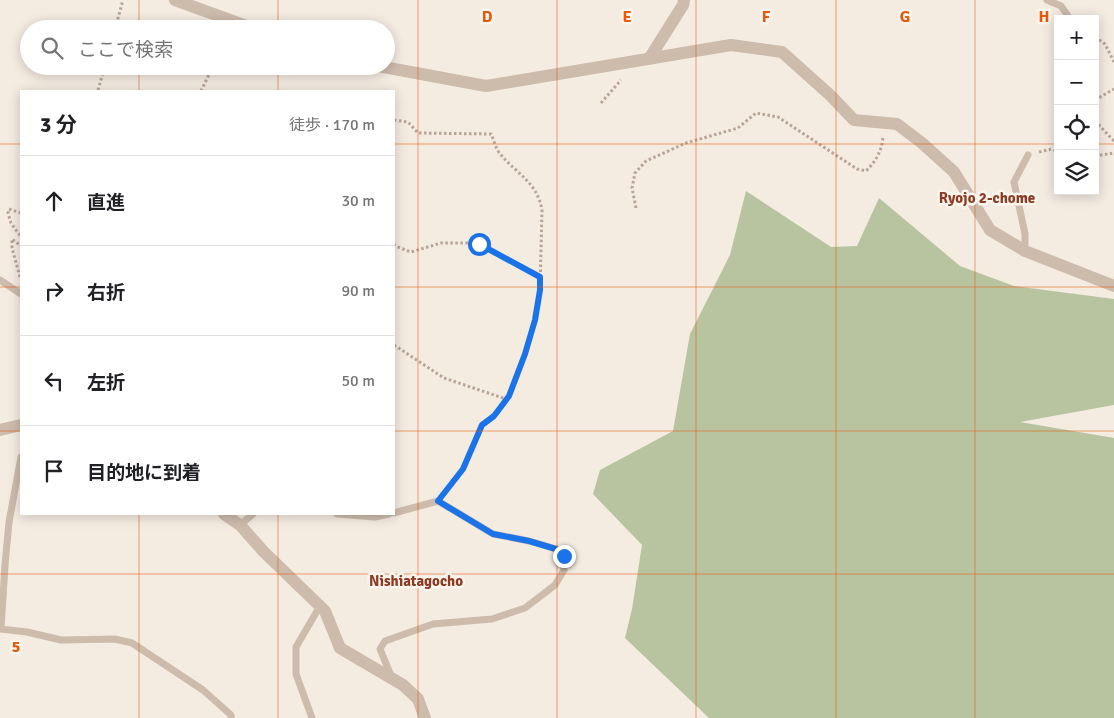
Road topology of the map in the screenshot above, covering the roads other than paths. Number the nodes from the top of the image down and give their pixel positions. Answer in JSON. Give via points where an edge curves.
{"nodes":[{"id":1,"x":175,"y":0,"type":"edge"},
{"id":2,"x":684,"y":0,"type":"edge"},
{"id":3,"x":1047,"y":0,"type":"edge"},
{"id":4,"x":1067,"y":15,"type":"edge"},
{"id":5,"x":230,"y":20,"type":"edge"},
{"id":6,"x":649,"y":60,"type":"junction"},
{"id":7,"x":395,"y":69,"type":"edge"},
{"id":8,"x":1028,"y":155,"type":"road end"},
{"id":9,"x":1025,"y":251,"type":"junction"},
{"id":10,"x":0,"y":280,"type":"edge"},
{"id":11,"x":1114,"y":286,"type":"edge"},
{"id":12,"x":20,"y":293,"type":"edge"},
{"id":13,"x":20,"y":426,"type":"edge"},
{"id":14,"x":0,"y":430,"type":"edge"},
{"id":15,"x":20,"y":462,"type":"edge"},
{"id":16,"x":395,"y":512,"type":"edge"},
{"id":17,"x":225,"y":515,"type":"edge"},
{"id":18,"x":252,"y":515,"type":"edge"},
{"id":19,"x":350,"y":515,"type":"edge"},
{"id":20,"x":384,"y":515,"type":"edge"},
{"id":21,"x":240,"y":525,"type":"junction"},
{"id":22,"x":320,"y":606,"type":"junction"},
{"id":23,"x":1,"y":629,"type":"edge"},
{"id":24,"x":393,"y":679,"type":"junction"},
{"id":25,"x":231,"y":718,"type":"edge"},
{"id":26,"x":312,"y":718,"type":"edge"},
{"id":27,"x":425,"y":718,"type":"edge"}],
"edges":[{"from":1,"to":5,"type":"street"},
{"from":2,"to":6,"type":"street"},
{"from":3,"to":4,"type":"lane","via":[[1061,6]]},
{"from":6,"to":7,"type":"street","via":[[486,86]]},
{"from":6,"to":9,"type":"street","via":[[731,45],[782,52],[854,120],[897,124],[922,143],[954,172],[990,230]]},
{"from":8,"to":9,"type":"lane","via":[[1014,182],[1025,234]]},
{"from":9,"to":11,"type":"street"},
{"from":10,"to":12,"type":"lane"},
{"from":13,"to":14,"type":"street"},
{"from":15,"to":23,"type":"lane","via":[[9,522]]},
{"from":16,"to":24,"type":"lane","via":[[438,501],[493,534],[556,549],[564,556],[564,570],[555,586],[525,608],[492,619],[433,624],[386,641],[380,648]]},
{"from":17,"to":21,"type":"street"},
{"from":18,"to":21,"type":"lane"},
{"from":19,"to":20,"type":"lane"},
{"from":21,"to":22,"type":"street"},
{"from":22,"to":24,"type":"street","via":[[340,648]]},
{"from":22,"to":26,"type":"lane","via":[[296,647],[296,674]]},
{"from":23,"to":25,"type":"lane","via":[[61,640],[115,639],[132,643],[204,690]]},
{"from":24,"to":27,"type":"street","via":[[418,699]]}]}
